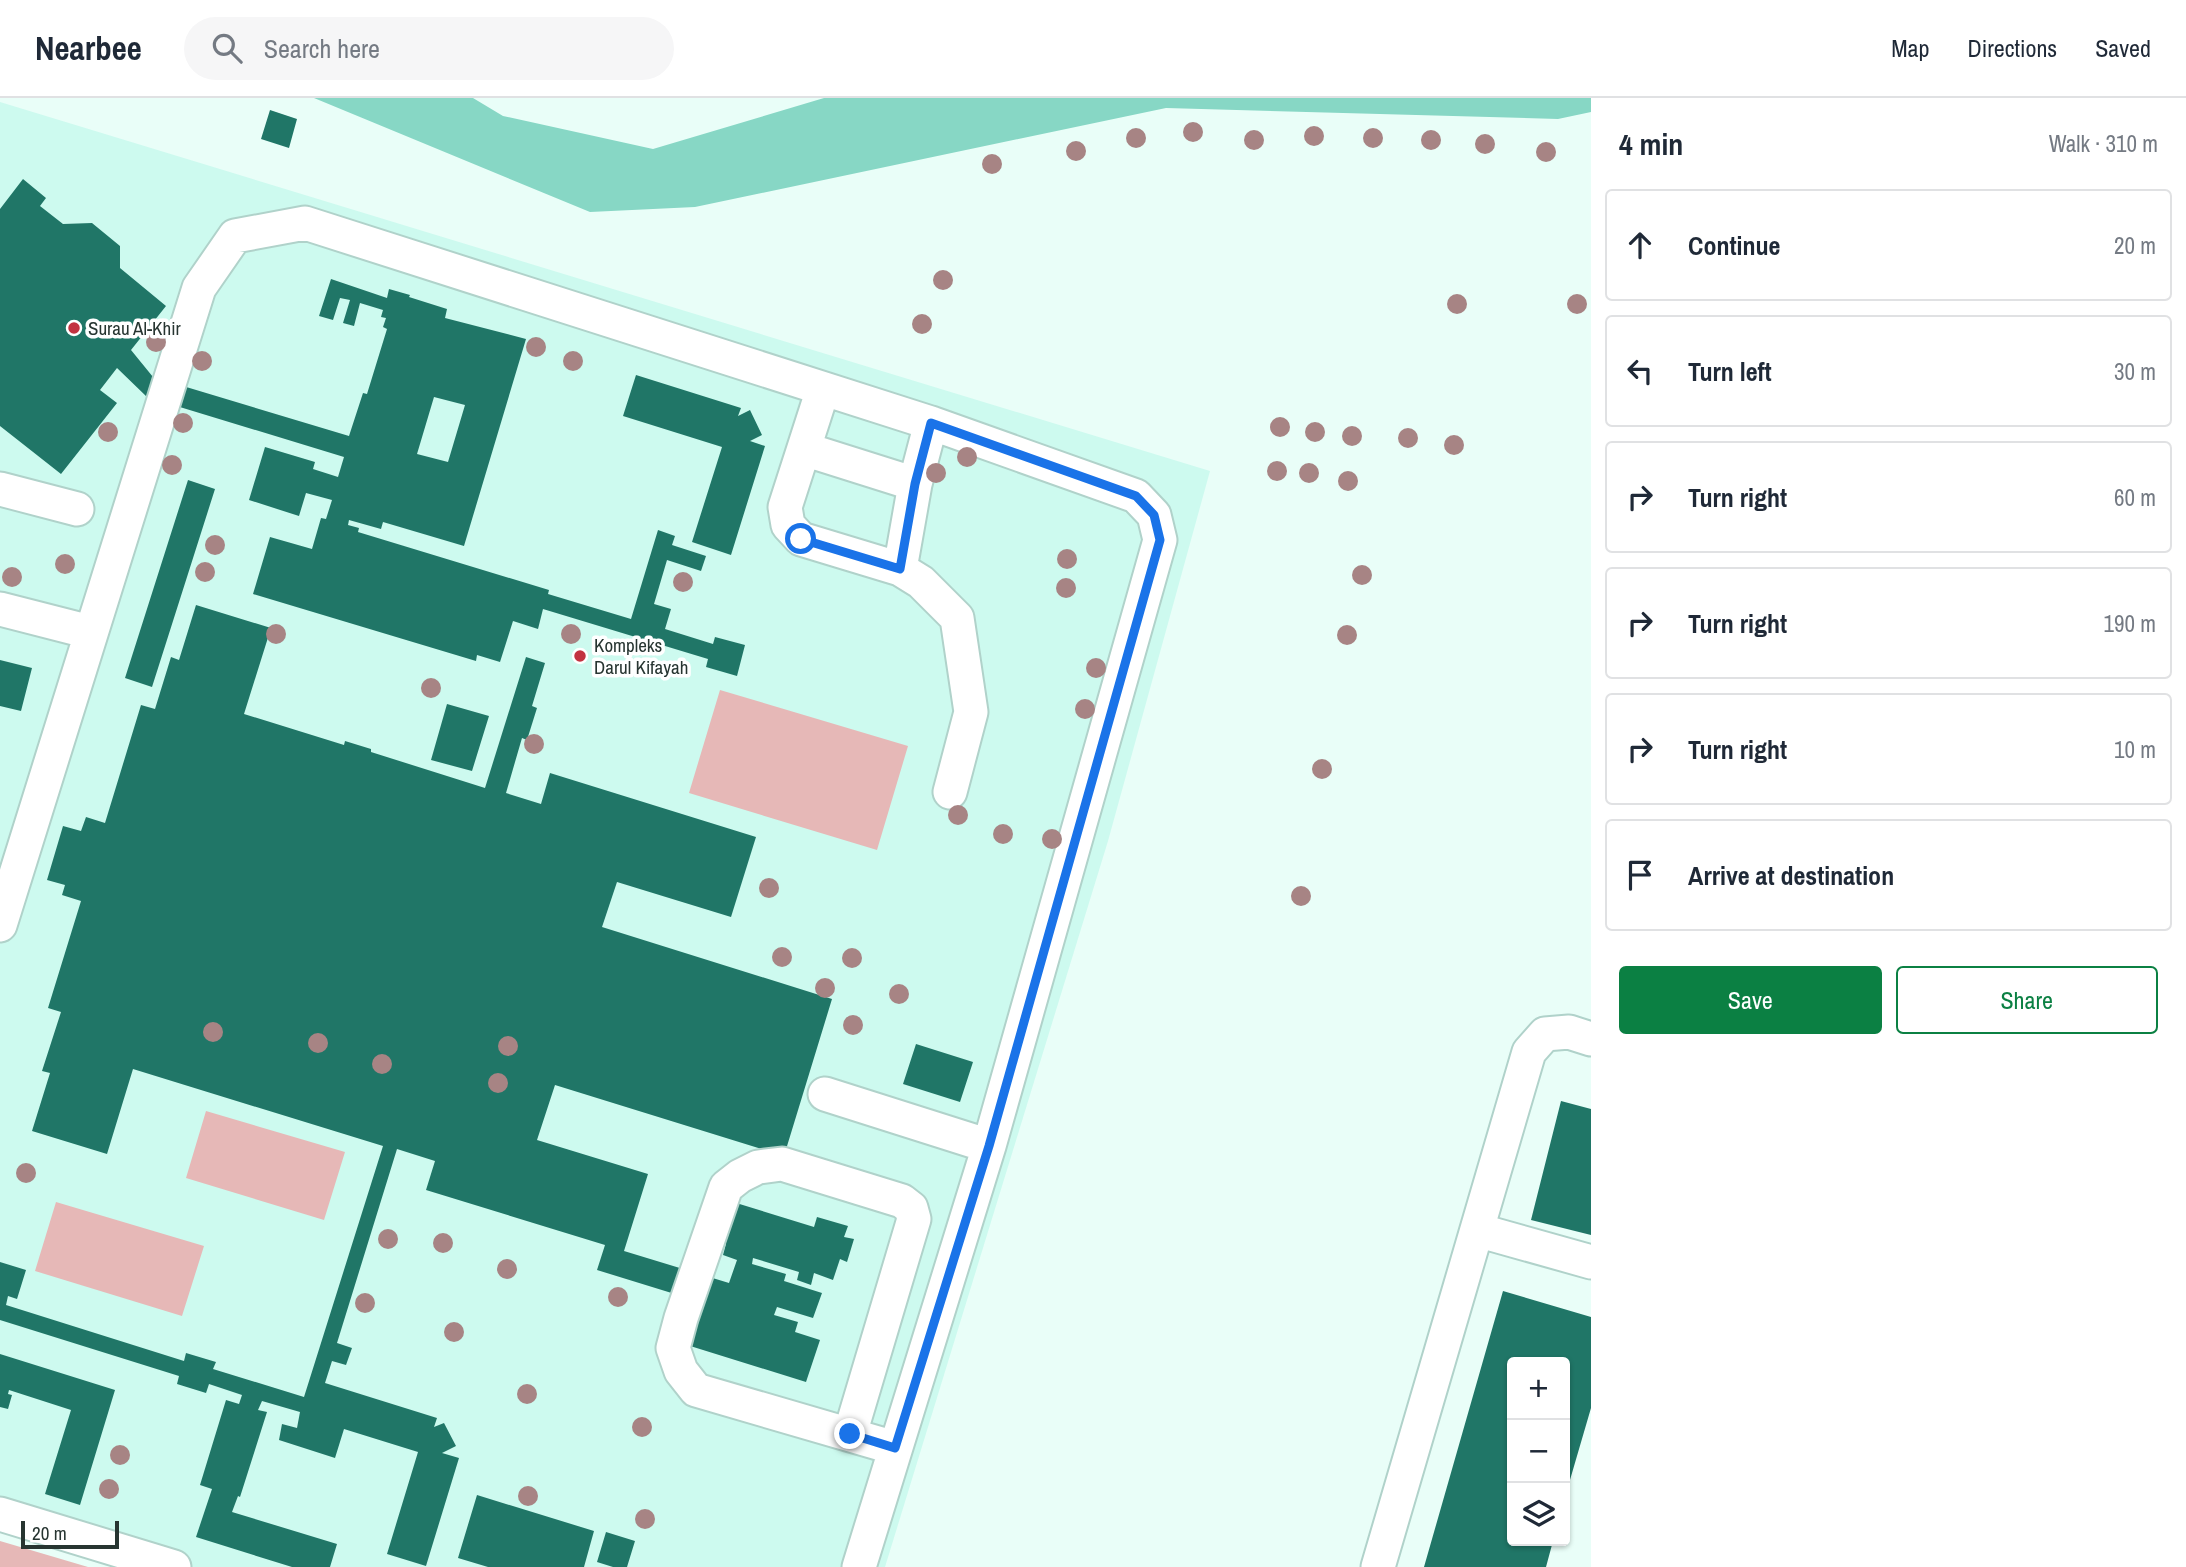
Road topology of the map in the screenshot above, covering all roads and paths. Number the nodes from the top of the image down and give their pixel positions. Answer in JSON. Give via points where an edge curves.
{"nodes":[{"id":1,"x":823,"y":389,"type":"junction"},
{"id":2,"x":931,"y":423,"type":"junction"},
{"id":3,"x":804,"y":449,"type":"junction"},
{"id":4,"x":915,"y":484,"type":"junction"},
{"id":5,"x":0,"y":489,"type":"edge"},
{"id":6,"x":77,"y":509,"type":"dead end"},
{"id":7,"x":900,"y":569,"type":"junction"},
{"id":8,"x":0,"y":609,"type":"edge"},
{"id":9,"x":90,"y":632,"type":"junction"},
{"id":10,"x":950,"y":792,"type":"dead end"},
{"id":11,"x":0,"y":925,"type":"edge"},
{"id":12,"x":1591,"y":1039,"type":"edge"},
{"id":13,"x":825,"y":1094,"type":"dead end"},
{"id":14,"x":989,"y":1146,"type":"junction"},
{"id":15,"x":1477,"y":1230,"type":"junction"},
{"id":16,"x":1591,"y":1262,"type":"edge"},
{"id":17,"x":850,"y":1434,"type":"junction"},
{"id":18,"x":895,"y":1448,"type":"junction"},
{"id":19,"x":0,"y":1514,"type":"edge"},
{"id":20,"x":174,"y":1567,"type":"edge"},
{"id":21,"x":859,"y":1567,"type":"edge"},
{"id":22,"x":1378,"y":1567,"type":"edge"}],
"edges":[{"from":1,"to":2,"type":"lane"},
{"from":1,"to":3,"type":"lane"},
{"from":1,"to":9,"type":"lane","via":[[305,223],[234,236],[199,288]]},
{"from":2,"to":4,"type":"lane"},
{"from":2,"to":14,"type":"lane","via":[[1136,496],[1154,515],[1160,540]]},
{"from":3,"to":4,"type":"lane"},
{"from":3,"to":7,"type":"lane","via":[[785,507],[788,525],[801,539]]},
{"from":4,"to":7,"type":"lane"},
{"from":5,"to":6,"type":"lane"},
{"from":7,"to":10,"type":"lane","via":[[921,582],[957,618],[971,712]]},
{"from":8,"to":9,"type":"lane"},
{"from":9,"to":11,"type":"lane"},
{"from":12,"to":15,"type":"lane","via":[[1569,1032],[1545,1034],[1529,1052]]},
{"from":13,"to":14,"type":"lane"},
{"from":14,"to":18,"type":"lane"},
{"from":15,"to":16,"type":"lane"},
{"from":15,"to":22,"type":"lane"},
{"from":17,"to":17,"type":"lane","via":[[696,1390],[681,1371],[673,1348],[726,1187],[758,1167],[782,1164],[902,1201],[911,1208],[914,1219]]},
{"from":17,"to":18,"type":"lane"},
{"from":18,"to":21,"type":"lane"},
{"from":19,"to":20,"type":"lane"}]}
